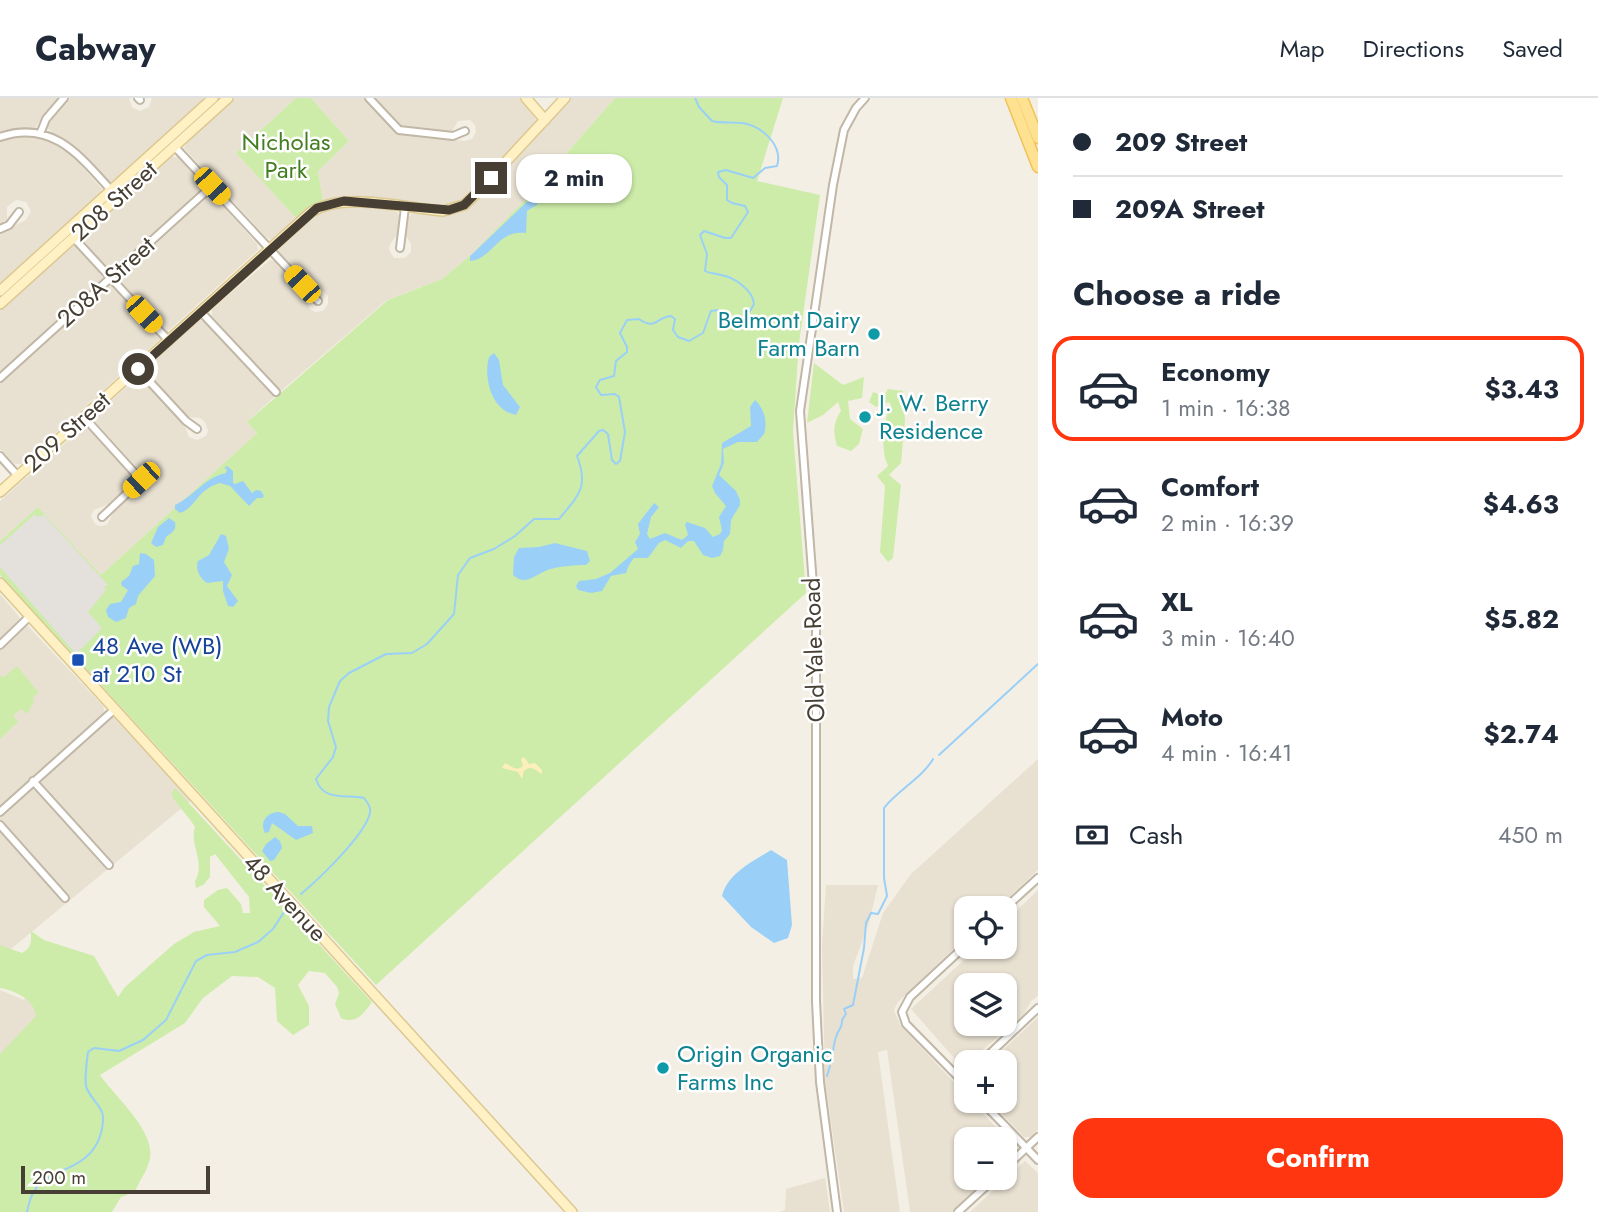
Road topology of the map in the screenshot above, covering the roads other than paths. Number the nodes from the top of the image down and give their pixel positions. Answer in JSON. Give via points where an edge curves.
{"nodes":[{"id":1,"x":64,"y":98,"type":"edge"},
{"id":2,"x":213,"y":98,"type":"edge"},
{"id":3,"x":228,"y":98,"type":"edge"},
{"id":4,"x":369,"y":98,"type":"edge"},
{"id":5,"x":526,"y":98,"type":"edge"},
{"id":6,"x":565,"y":98,"type":"edge"},
{"id":7,"x":865,"y":98,"type":"edge"},
{"id":8,"x":1011,"y":98,"type":"edge"},
{"id":9,"x":1022,"y":98,"type":"edge"},
{"id":10,"x":545,"y":120,"type":"junction"},
{"id":11,"x":465,"y":131,"type":"dead end"},
{"id":12,"x":40,"y":134,"type":"junction"},
{"id":13,"x":0,"y":137,"type":"edge"},
{"id":14,"x":1038,"y":138,"type":"edge"},
{"id":15,"x":171,"y":143,"type":"junction"},
{"id":16,"x":1038,"y":167,"type":"edge"},
{"id":17,"x":212,"y":186,"type":"junction"},
{"id":18,"x":111,"y":190,"type":"junction"},
{"id":19,"x":405,"y":207,"type":"junction"},
{"id":20,"x":19,"y":212,"type":"dead end"},
{"id":21,"x":0,"y":229,"type":"edge"},
{"id":22,"x":73,"y":237,"type":"junction"},
{"id":23,"x":400,"y":248,"type":"dead end"},
{"id":24,"x":270,"y":249,"type":"junction"},
{"id":25,"x":110,"y":278,"type":"junction"},
{"id":26,"x":0,"y":291,"type":"edge"},
{"id":27,"x":317,"y":301,"type":"dead end"},
{"id":28,"x":0,"y":304,"type":"edge"},
{"id":29,"x":201,"y":312,"type":"junction"},
{"id":30,"x":169,"y":341,"type":"junction"},
{"id":31,"x":138,"y":369,"type":"junction"},
{"id":32,"x":0,"y":378,"type":"edge"},
{"id":33,"x":276,"y":392,"type":"dead end"},
{"id":34,"x":84,"y":417,"type":"junction"},
{"id":35,"x":197,"y":429,"type":"dead end"},
{"id":36,"x":0,"y":456,"type":"edge"},
{"id":37,"x":18,"y":475,"type":"junction"},
{"id":38,"x":0,"y":492,"type":"edge"},
{"id":39,"x":102,"y":517,"type":"dead end"},
{"id":40,"x":0,"y":583,"type":"edge"},
{"id":41,"x":30,"y":616,"type":"junction"},
{"id":42,"x":0,"y":645,"type":"edge"},
{"id":43,"x":115,"y":709,"type":"junction"},
{"id":44,"x":33,"y":781,"type":"junction"},
{"id":45,"x":0,"y":812,"type":"edge"},
{"id":46,"x":0,"y":825,"type":"edge"},
{"id":47,"x":109,"y":865,"type":"dead end"},
{"id":48,"x":1038,"y":878,"type":"edge"},
{"id":49,"x":1017,"y":897,"type":"edge"},
{"id":50,"x":65,"y":898,"type":"dead end"},
{"id":51,"x":954,"y":956,"type":"edge"},
{"id":52,"x":1038,"y":1008,"type":"edge"},
{"id":53,"x":994,"y":1050,"type":"edge"},
{"id":54,"x":954,"y":1070,"type":"edge"},
{"id":55,"x":993,"y":1113,"type":"edge"},
{"id":56,"x":1038,"y":1137,"type":"edge"},
{"id":57,"x":1027,"y":1148,"type":"junction"},
{"id":58,"x":1017,"y":1157,"type":"edge"},
{"id":59,"x":1038,"y":1160,"type":"edge"},
{"id":60,"x":982,"y":1190,"type":"edge"},
{"id":61,"x":572,"y":1212,"type":"edge"},
{"id":62,"x":837,"y":1212,"type":"edge"},
{"id":63,"x":958,"y":1212,"type":"edge"}],
"edges":[{"from":1,"to":12,"type":"street"},
{"from":2,"to":15,"type":"main road","name":"208 Street"},
{"from":3,"to":15,"type":"main road","name":"208 Street"},
{"from":4,"to":11,"type":"street","via":[[399,130],[453,136]]},
{"from":5,"to":10,"type":"main road"},
{"from":6,"to":10,"type":"main road","name":"209 Street"},
{"from":7,"to":62,"type":"street","name":"Old Yale Road","via":[[844,130],[800,411],[816,625],[816,1001],[820,1082]]},
{"from":8,"to":16,"type":"main road"},
{"from":9,"to":14,"type":"main road"},
{"from":10,"to":19,"type":"main road","name":"209 Street","via":[[464,205],[443,211]]},
{"from":12,"to":13,"type":"street"},
{"from":12,"to":18,"type":"street","via":[[75,151]]},
{"from":15,"to":17,"type":"street"},
{"from":15,"to":18,"type":"main road","name":"208 Street"},
{"from":15,"to":22,"type":"main road","name":"208 Street"},
{"from":17,"to":24,"type":"street"},
{"from":17,"to":25,"type":"street","name":"208A Street"},
{"from":18,"to":26,"type":"main road","name":"208 Street"},
{"from":19,"to":23,"type":"street"},
{"from":19,"to":24,"type":"main road","name":"209 Street","via":[[330,203],[311,212]]},
{"from":20,"to":21,"type":"street"},
{"from":22,"to":25,"type":"street"},
{"from":22,"to":28,"type":"main road","name":"208 Street"},
{"from":24,"to":27,"type":"street"},
{"from":24,"to":29,"type":"main road","name":"209 Street"},
{"from":25,"to":30,"type":"street"},
{"from":25,"to":32,"type":"street","name":"208A Street"},
{"from":29,"to":30,"type":"main road","name":"209 Street"},
{"from":29,"to":33,"type":"street"},
{"from":30,"to":31,"type":"main road","name":"209 Street"},
{"from":31,"to":34,"type":"main road","name":"209 Street"},
{"from":31,"to":35,"type":"street"},
{"from":34,"to":37,"type":"main road","name":"209 Street"},
{"from":34,"to":39,"type":"street","via":[[141,480]]},
{"from":36,"to":37,"type":"street"},
{"from":37,"to":38,"type":"main road","name":"209 Street"},
{"from":40,"to":41,"type":"main road","name":"48 Avenue"},
{"from":41,"to":42,"type":"street"},
{"from":41,"to":43,"type":"main road","name":"48 Avenue"},
{"from":43,"to":44,"type":"street"},
{"from":43,"to":61,"type":"main road","name":"48 Avenue"},
{"from":44,"to":45,"type":"street"},
{"from":44,"to":47,"type":"street"},
{"from":46,"to":50,"type":"street"},
{"from":48,"to":49,"type":"street"},
{"from":51,"to":54,"type":"street","via":[[910,997],[902,1012],[906,1024]]},
{"from":52,"to":53,"type":"street"},
{"from":55,"to":57,"type":"street"},
{"from":56,"to":57,"type":"street"},
{"from":57,"to":58,"type":"street"},
{"from":57,"to":59,"type":"street"},
{"from":60,"to":63,"type":"street"}]}
